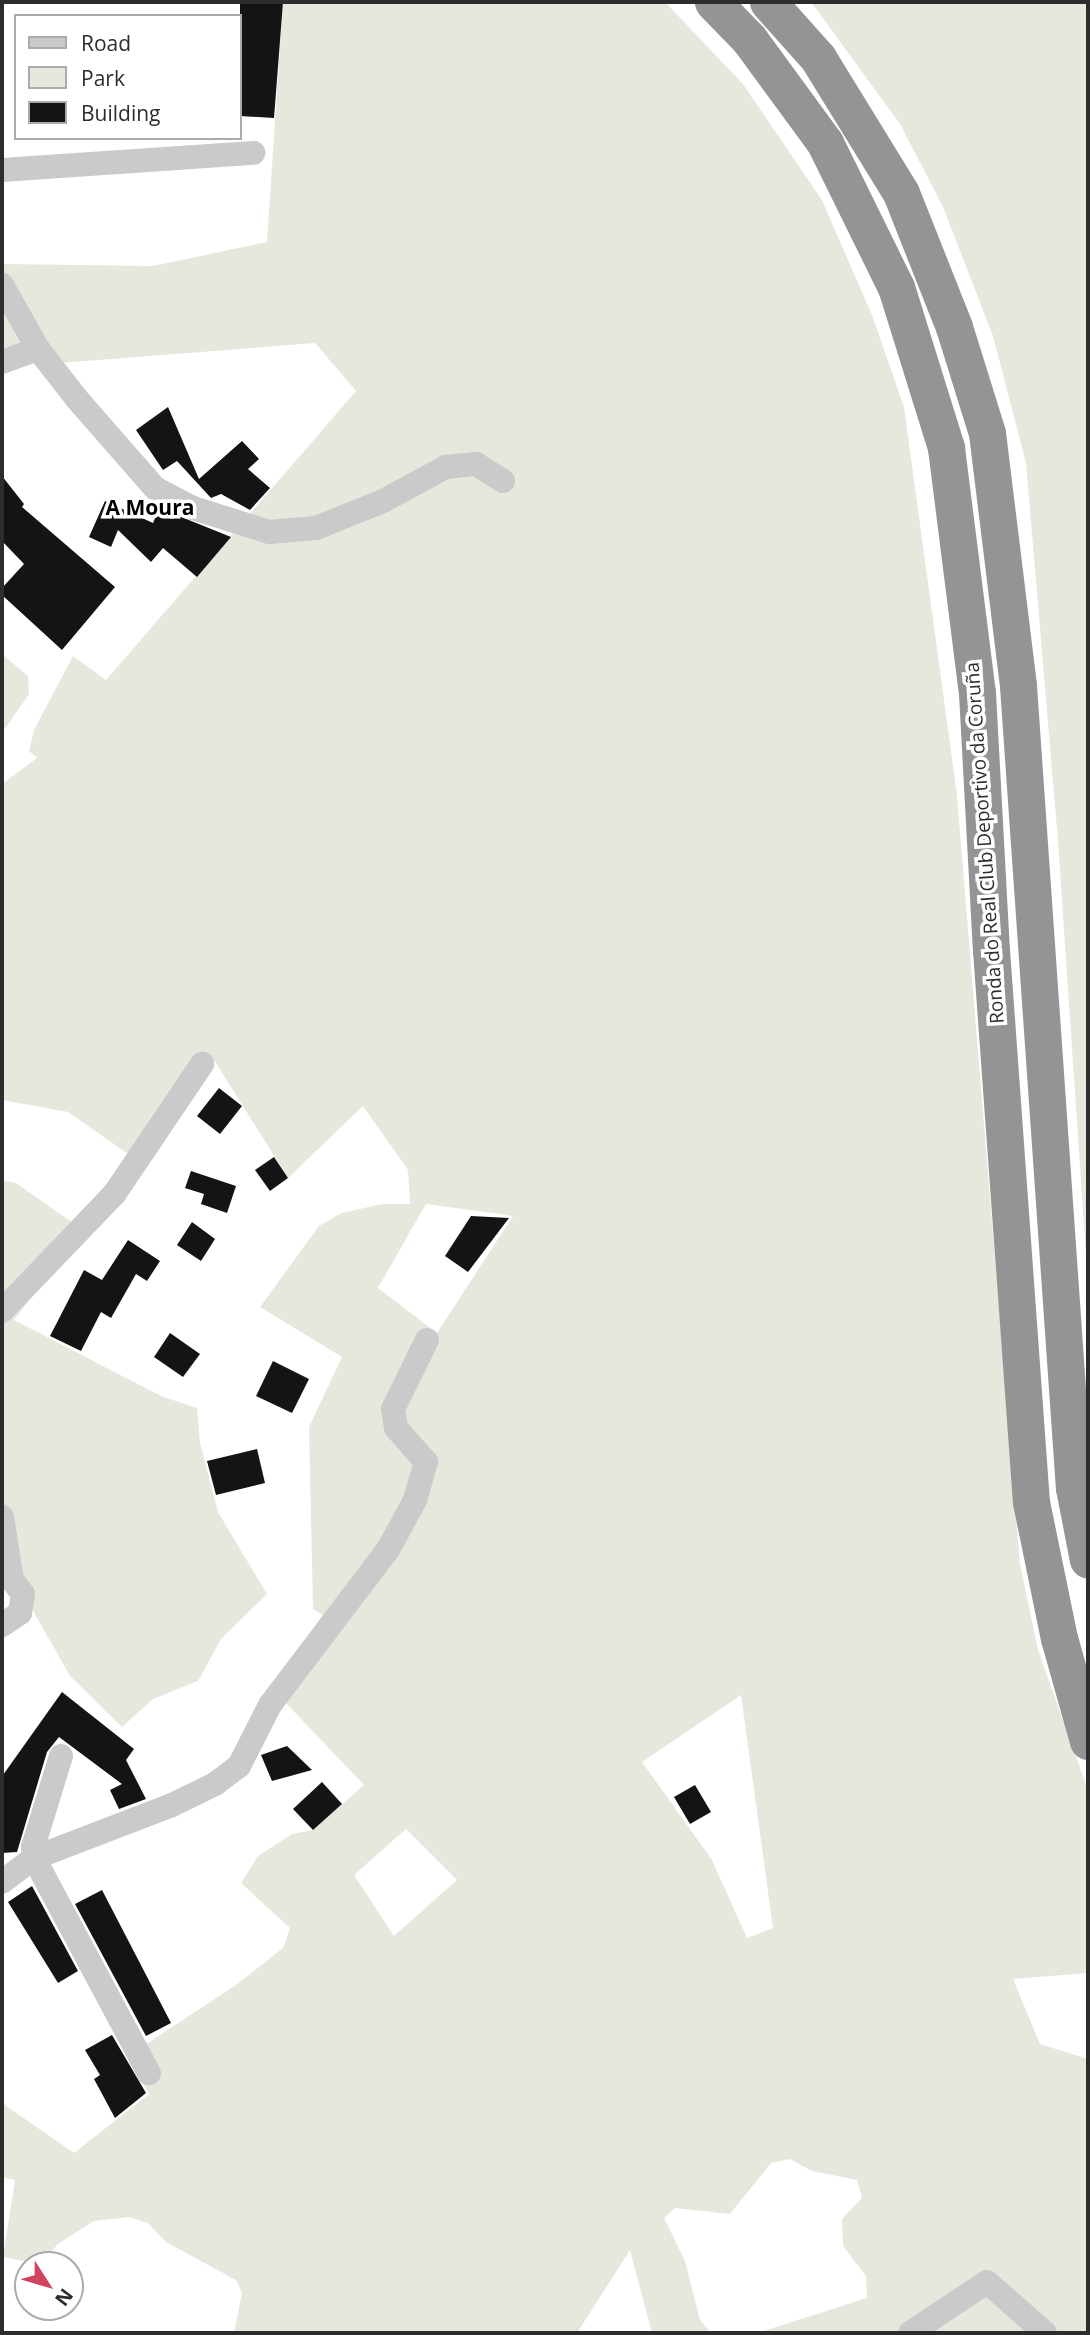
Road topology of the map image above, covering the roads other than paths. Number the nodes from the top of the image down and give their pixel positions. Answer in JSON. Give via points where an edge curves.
{"nodes":[{"id":1,"x":713,"y":2,"type":"edge"},
{"id":2,"x":768,"y":2,"type":"edge"},
{"id":3,"x":253,"y":153,"type":"dead end"},
{"id":4,"x":2,"y":170,"type":"edge"},
{"id":5,"x":2,"y":285,"type":"edge"},
{"id":6,"x":38,"y":349,"type":"junction"},
{"id":7,"x":2,"y":362,"type":"edge"},
{"id":8,"x":503,"y":481,"type":"dead end"},
{"id":9,"x":202,"y":1064,"type":"dead end"},
{"id":10,"x":2,"y":1311,"type":"edge"},
{"id":11,"x":428,"y":1340,"type":"dead end"},
{"id":12,"x":2,"y":1517,"type":"edge"},
{"id":13,"x":1088,"y":1560,"type":"edge"},
{"id":14,"x":7,"y":1579,"type":"edge"},
{"id":15,"x":2,"y":1626,"type":"edge"},
{"id":16,"x":1088,"y":1741,"type":"edge"},
{"id":17,"x":61,"y":1756,"type":"dead end"},
{"id":18,"x":34,"y":1858,"type":"junction"},
{"id":19,"x":2,"y":1882,"type":"edge"},
{"id":20,"x":149,"y":2073,"type":"dead end"},
{"id":21,"x":910,"y":2333,"type":"edge"},
{"id":22,"x":1045,"y":2333,"type":"edge"}],
"edges":[{"from":1,"to":16,"type":"highway","name":"Ronda do Real Club Deportivo da Coruña","via":[[749,38],[825,143],[896,287],[946,448],[977,693],[990,950],[1031,1502],[1059,1638]]},
{"from":2,"to":13,"type":"highway","via":[[818,58],[901,193],[954,327],[987,433],[1018,686],[1074,1488]]},
{"from":3,"to":4,"type":"street"},
{"from":5,"to":6,"type":"street"},
{"from":6,"to":7,"type":"street"},
{"from":6,"to":8,"type":"street","via":[[155,488],[234,523],[269,531],[317,528],[383,501],[446,467],[476,464]]},
{"from":9,"to":10,"type":"street","via":[[115,1193]]},
{"from":11,"to":18,"type":"street","via":[[393,1409],[396,1428],[426,1462],[415,1500],[389,1548],[270,1705],[239,1766],[172,1805]]},
{"from":12,"to":14,"type":"street"},
{"from":14,"to":15,"type":"street","via":[[23,1594],[20,1613]]},
{"from":17,"to":18,"type":"street","via":[[33,1847]]},
{"from":18,"to":19,"type":"street"},
{"from":18,"to":20,"type":"street"},
{"from":21,"to":22,"type":"street","via":[[987,2282]]}]}
